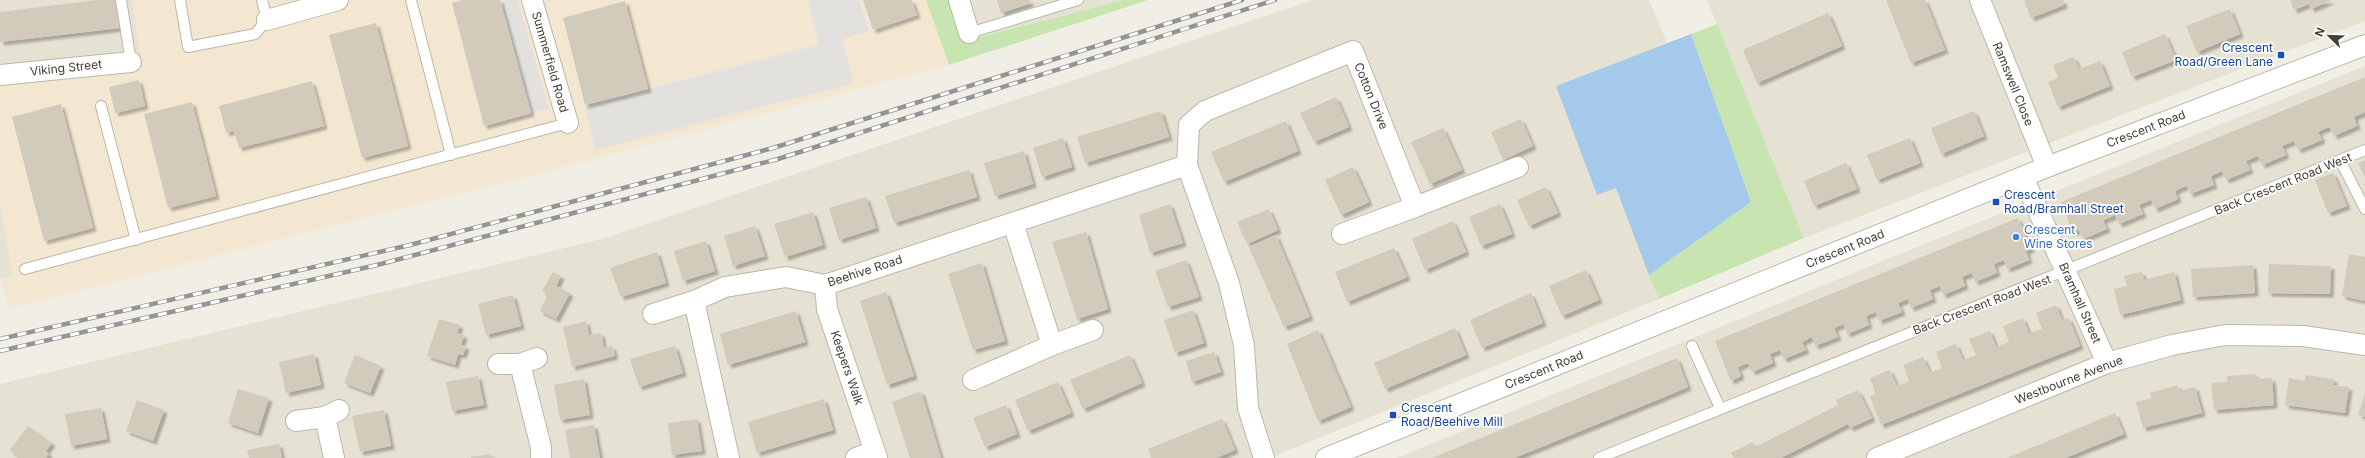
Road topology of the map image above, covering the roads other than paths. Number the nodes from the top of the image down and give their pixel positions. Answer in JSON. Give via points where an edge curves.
{"nodes":[{"id":1,"x":121,"y":0,"type":"edge"},
{"id":2,"x":180,"y":0,"type":"edge"},
{"id":3,"x":262,"y":0,"type":"edge"},
{"id":4,"x":338,"y":0,"type":"edge"},
{"id":5,"x":411,"y":0,"type":"edge"},
{"id":6,"x":533,"y":0,"type":"edge"},
{"id":7,"x":959,"y":0,"type":"edge"},
{"id":8,"x":1078,"y":0,"type":"edge"},
{"id":9,"x":1980,"y":0,"type":"edge"},
{"id":10,"x":267,"y":20,"type":"junction"},
{"id":11,"x":969,"y":33,"type":"joint"},
{"id":12,"x":2364,"y":47,"type":"edge"},
{"id":13,"x":131,"y":62,"type":"joint"},
{"id":14,"x":0,"y":75,"type":"edge"},
{"id":15,"x":101,"y":106,"type":"dead end"},
{"id":16,"x":568,"y":123,"type":"joint"},
{"id":17,"x":2365,"y":150,"type":"edge"},
{"id":18,"x":451,"y":155,"type":"junction"},
{"id":19,"x":2340,"y":160,"type":"junction"},
{"id":20,"x":1188,"y":165,"type":"junction"},
{"id":21,"x":1518,"y":167,"type":"dead end"},
{"id":22,"x":2047,"y":167,"type":"junction"},
{"id":23,"x":2023,"y":177,"type":"junction"},
{"id":24,"x":1415,"y":207,"type":"junction"},
{"id":25,"x":2365,"y":209,"type":"edge"},
{"id":26,"x":1013,"y":223,"type":"junction"},
{"id":27,"x":1342,"y":234,"type":"dead end"},
{"id":28,"x":136,"y":240,"type":"junction"},
{"id":29,"x":26,"y":269,"type":"dead end"},
{"id":30,"x":2066,"y":272,"type":"junction"},
{"id":31,"x":825,"y":285,"type":"junction"},
{"id":32,"x":694,"y":301,"type":"junction"},
{"id":33,"x":652,"y":314,"type":"dead end"},
{"id":34,"x":1093,"y":330,"type":"dead end"},
{"id":35,"x":1052,"y":345,"type":"junction"},
{"id":36,"x":2365,"y":345,"type":"edge"},
{"id":37,"x":1692,"y":346,"type":"dead end"},
{"id":38,"x":2107,"y":363,"type":"junction"},
{"id":39,"x":498,"y":364,"type":"dead end"},
{"id":40,"x":973,"y":380,"type":"dead end"},
{"id":41,"x":1720,"y":408,"type":"junction"},
{"id":42,"x":296,"y":421,"type":"dead end"},
{"id":43,"x":876,"y":454,"type":"edge"},
{"id":44,"x":1339,"y":456,"type":"edge"},
{"id":45,"x":334,"y":458,"type":"edge"},
{"id":46,"x":541,"y":458,"type":"edge"},
{"id":47,"x":729,"y":458,"type":"edge"},
{"id":48,"x":856,"y":458,"type":"edge"},
{"id":49,"x":1264,"y":458,"type":"edge"},
{"id":50,"x":1599,"y":458,"type":"edge"},
{"id":51,"x":1877,"y":458,"type":"edge"}],
"edges":[{"from":1,"to":13,"type":"lane"},
{"from":2,"to":10,"type":"lane","via":[[188,47],[255,34]]},
{"from":3,"to":10,"type":"lane"},
{"from":4,"to":10,"type":"street"},
{"from":5,"to":18,"type":"lane"},
{"from":6,"to":16,"type":"street","name":"Summerfield Road"},
{"from":7,"to":11,"type":"street"},
{"from":8,"to":11,"type":"lane"},
{"from":9,"to":22,"type":"street","name":"Ramswell Close"},
{"from":12,"to":22,"type":"street","name":"Crescent Road"},
{"from":13,"to":14,"type":"street","name":"Viking Street"},
{"from":15,"to":28,"type":"lane"},
{"from":16,"to":18,"type":"lane"},
{"from":17,"to":19,"type":"lane","name":"Back Crescent Road West"},
{"from":18,"to":28,"type":"lane"},
{"from":19,"to":25,"type":"lane"},
{"from":19,"to":30,"type":"lane","name":"Back Crescent Road West"},
{"from":20,"to":24,"type":"street","name":"Cotton Drive","via":[[1189,125],[1205,111],[1353,51]]},
{"from":20,"to":26,"type":"street","name":"Beehive Road"},
{"from":20,"to":49,"type":"street","via":[[1229,283],[1244,344],[1248,408]]},
{"from":21,"to":24,"type":"street"},
{"from":22,"to":23,"type":"street","name":"Crescent Road"},
{"from":23,"to":30,"type":"street","name":"Bramhall Street"},
{"from":23,"to":44,"type":"street","name":"Crescent Road"},
{"from":24,"to":27,"type":"street"},
{"from":26,"to":31,"type":"street","name":"Beehive Road"},
{"from":26,"to":35,"type":"street"},
{"from":28,"to":29,"type":"lane"},
{"from":30,"to":38,"type":"street","name":"Bramhall Street"},
{"from":30,"to":41,"type":"lane","name":"Back Crescent Road West"},
{"from":31,"to":32,"type":"street","name":"Beehive Road","via":[[786,277],[725,287]]},
{"from":31,"to":43,"type":"street","name":"Keepers Walk","via":[[827,309]]},
{"from":32,"to":33,"type":"street","name":"Beehive Road"},
{"from":32,"to":47,"type":"street"},
{"from":34,"to":35,"type":"street"},
{"from":35,"to":40,"type":"street"},
{"from":36,"to":38,"type":"street","name":"Westbourne Avenue","via":[[2303,336],[2226,335],[2172,344]]},
{"from":37,"to":41,"type":"lane"},
{"from":38,"to":51,"type":"street","name":"Westbourne Avenue"},
{"from":39,"to":46,"type":"street","via":[[528,361]]},
{"from":41,"to":50,"type":"lane","name":"Back Crescent Road West"},
{"from":42,"to":45,"type":"street","via":[[332,413]]},
{"from":43,"to":48,"type":"street","name":"Keepers Walk"}]}
